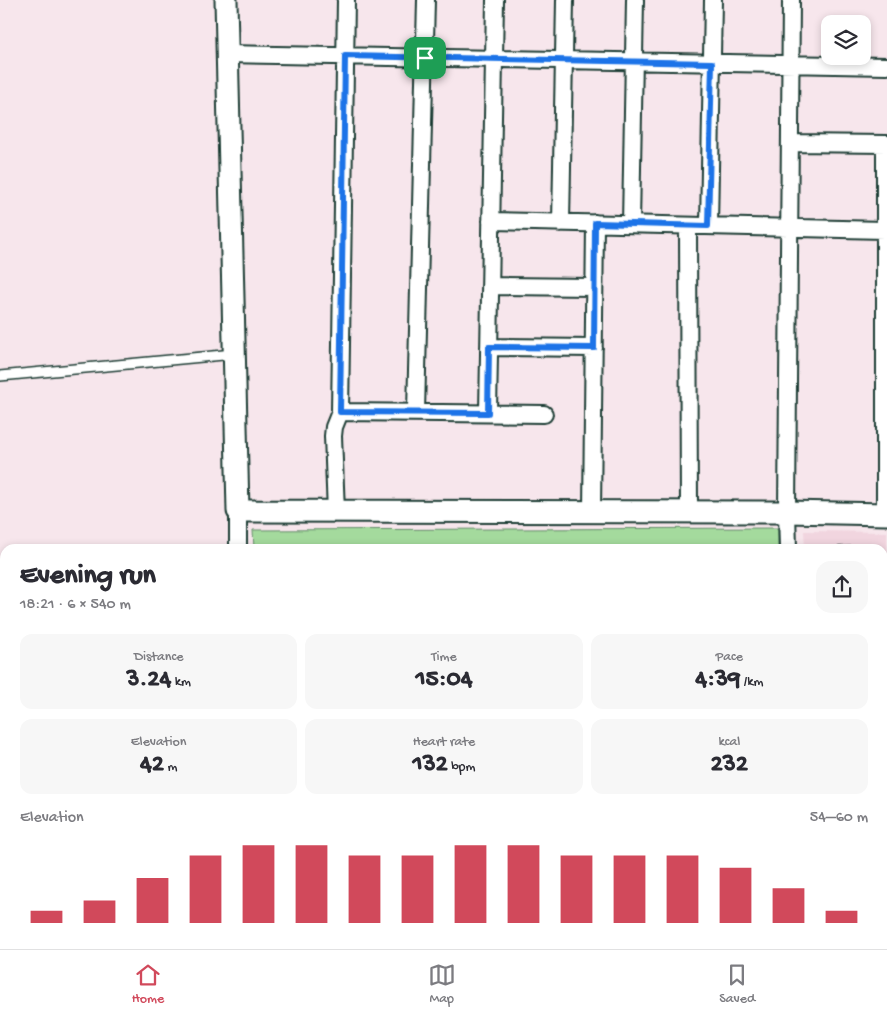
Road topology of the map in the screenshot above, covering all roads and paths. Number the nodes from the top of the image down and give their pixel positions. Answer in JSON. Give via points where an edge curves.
{"nodes":[{"id":1,"x":226,"y":0,"type":"edge"},
{"id":2,"x":346,"y":0,"type":"edge"},
{"id":3,"x":426,"y":0,"type":"edge"},
{"id":4,"x":495,"y":0,"type":"edge"},
{"id":5,"x":565,"y":0,"type":"edge"},
{"id":6,"x":635,"y":0,"type":"edge"},
{"id":7,"x":713,"y":0,"type":"edge"},
{"id":8,"x":791,"y":0,"type":"edge"},
{"id":9,"x":227,"y":54,"type":"junction"},
{"id":10,"x":345,"y":56,"type":"junction"},
{"id":11,"x":425,"y":58,"type":"junction"},
{"id":12,"x":494,"y":59,"type":"junction"},
{"id":13,"x":564,"y":60,"type":"junction"},
{"id":14,"x":634,"y":61,"type":"junction"},
{"id":15,"x":712,"y":63,"type":"junction"},
{"id":16,"x":791,"y":64,"type":"junction"},
{"id":17,"x":887,"y":66,"type":"edge"},
{"id":18,"x":790,"y":143,"type":"junction"},
{"id":19,"x":886,"y":144,"type":"edge"},
{"id":20,"x":885,"y":220,"type":"edge"},
{"id":21,"x":491,"y":221,"type":"junction"},
{"id":22,"x":561,"y":223,"type":"junction"},
{"id":23,"x":595,"y":223,"type":"junction"},
{"id":24,"x":631,"y":224,"type":"junction"},
{"id":25,"x":688,"y":226,"type":"junction"},
{"id":26,"x":708,"y":226,"type":"junction"},
{"id":27,"x":789,"y":228,"type":"junction"},
{"id":28,"x":886,"y":284,"type":"edge"},
{"id":29,"x":490,"y":286,"type":"junction"},
{"id":30,"x":594,"y":286,"type":"junction"},
{"id":31,"x":489,"y":347,"type":"junction"},
{"id":32,"x":594,"y":348,"type":"junction"},
{"id":33,"x":234,"y":354,"type":"junction"},
{"id":34,"x":886,"y":354,"type":"edge"},
{"id":35,"x":0,"y":376,"type":"edge"},
{"id":36,"x":340,"y":412,"type":"junction"},
{"id":37,"x":416,"y":412,"type":"junction"},
{"id":38,"x":488,"y":413,"type":"junction"},
{"id":39,"x":544,"y":414,"type":"dead end"},
{"id":40,"x":886,"y":426,"type":"edge"},
{"id":41,"x":238,"y":511,"type":"junction"},
{"id":42,"x":336,"y":512,"type":"junction"},
{"id":43,"x":592,"y":512,"type":"junction"},
{"id":44,"x":689,"y":512,"type":"junction"},
{"id":45,"x":787,"y":512,"type":"junction"},
{"id":46,"x":886,"y":514,"type":"edge"},
{"id":47,"x":238,"y":544,"type":"edge"},
{"id":48,"x":788,"y":544,"type":"edge"}],
"edges":[{"from":1,"to":9,"type":"street"},
{"from":2,"to":10,"type":"street"},
{"from":3,"to":11,"type":"street"},
{"from":4,"to":12,"type":"street"},
{"from":5,"to":13,"type":"street"},
{"from":6,"to":14,"type":"street"},
{"from":7,"to":15,"type":"street"},
{"from":8,"to":16,"type":"street"},
{"from":9,"to":10,"type":"street"},
{"from":9,"to":33,"type":"street"},
{"from":10,"to":11,"type":"street"},
{"from":10,"to":36,"type":"street"},
{"from":11,"to":12,"type":"street"},
{"from":11,"to":37,"type":"street"},
{"from":12,"to":13,"type":"street"},
{"from":12,"to":21,"type":"street"},
{"from":13,"to":14,"type":"street"},
{"from":13,"to":22,"type":"street"},
{"from":14,"to":15,"type":"street"},
{"from":14,"to":24,"type":"street"},
{"from":15,"to":16,"type":"street"},
{"from":15,"to":26,"type":"street"},
{"from":16,"to":17,"type":"street"},
{"from":16,"to":18,"type":"street"},
{"from":18,"to":19,"type":"street"},
{"from":18,"to":27,"type":"street"},
{"from":19,"to":20,"type":"street"},
{"from":20,"to":27,"type":"street"},
{"from":20,"to":28,"type":"street"},
{"from":21,"to":22,"type":"street"},
{"from":21,"to":29,"type":"street"},
{"from":22,"to":23,"type":"street"},
{"from":23,"to":24,"type":"street"},
{"from":23,"to":30,"type":"street"},
{"from":24,"to":25,"type":"street"},
{"from":25,"to":26,"type":"street"},
{"from":25,"to":44,"type":"street"},
{"from":26,"to":27,"type":"street"},
{"from":27,"to":45,"type":"street"},
{"from":28,"to":34,"type":"street"},
{"from":29,"to":30,"type":"street"},
{"from":29,"to":31,"type":"street"},
{"from":30,"to":32,"type":"street"},
{"from":31,"to":32,"type":"street"},
{"from":31,"to":38,"type":"street"},
{"from":32,"to":43,"type":"street"},
{"from":33,"to":35,"type":"lane"},
{"from":33,"to":41,"type":"street"},
{"from":34,"to":40,"type":"street"},
{"from":36,"to":37,"type":"street"},
{"from":36,"to":42,"type":"street","via":[[333,436]]},
{"from":37,"to":38,"type":"street"},
{"from":38,"to":39,"type":"street"},
{"from":40,"to":46,"type":"street"},
{"from":41,"to":42,"type":"street"},
{"from":41,"to":47,"type":"street"},
{"from":42,"to":43,"type":"street"},
{"from":43,"to":44,"type":"street"},
{"from":44,"to":45,"type":"street"},
{"from":45,"to":46,"type":"street"},
{"from":45,"to":48,"type":"street"}]}
